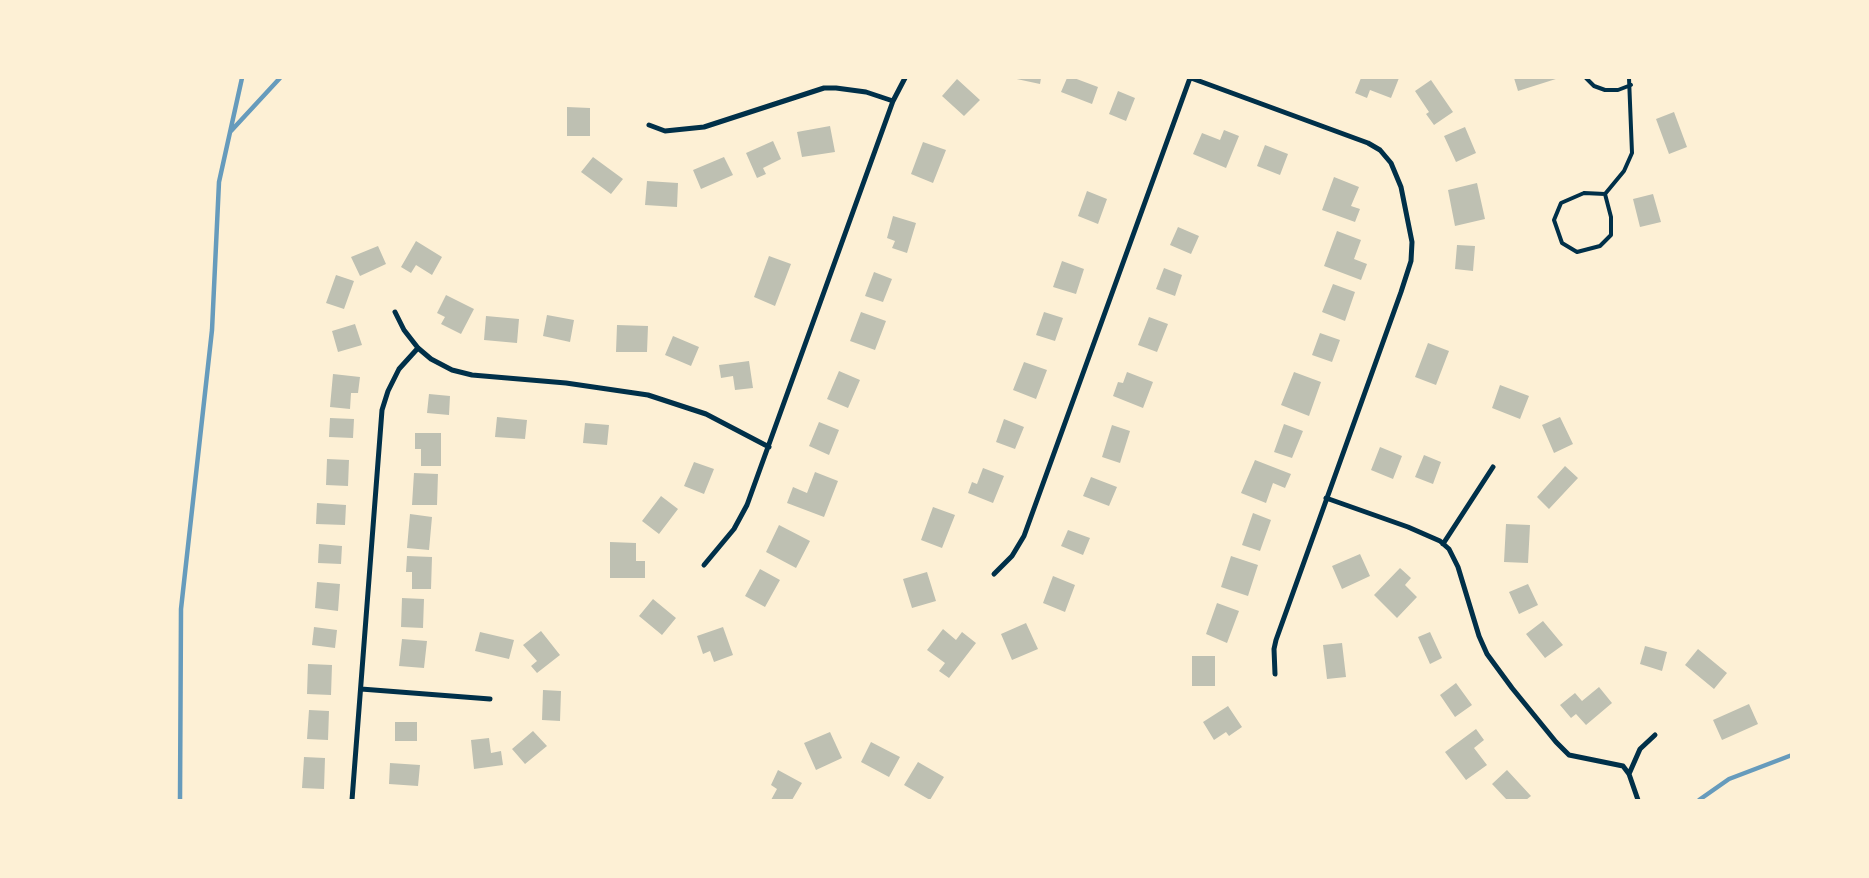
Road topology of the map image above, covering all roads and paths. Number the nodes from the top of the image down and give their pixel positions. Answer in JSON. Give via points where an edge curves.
{"nodes":[{"id":1,"x":905,"y":78,"type":"edge"},
{"id":2,"x":1190,"y":78,"type":"edge"},
{"id":3,"x":1586,"y":78,"type":"edge"},
{"id":4,"x":1629,"y":78,"type":"edge"},
{"id":5,"x":1631,"y":85,"type":"junction"},
{"id":6,"x":893,"y":101,"type":"junction"},
{"id":7,"x":649,"y":125,"type":"dead end"},
{"id":8,"x":1605,"y":194,"type":"junction"},
{"id":9,"x":395,"y":312,"type":"dead end"},
{"id":10,"x":418,"y":348,"type":"junction"},
{"id":11,"x":769,"y":447,"type":"junction"},
{"id":12,"x":1493,"y":467,"type":"dead end"},
{"id":13,"x":1326,"y":498,"type":"junction"},
{"id":14,"x":1443,"y":544,"type":"junction"},
{"id":15,"x":704,"y":565,"type":"dead end"},
{"id":16,"x":994,"y":574,"type":"dead end"},
{"id":17,"x":1275,"y":674,"type":"dead end"},
{"id":18,"x":361,"y":689,"type":"junction"},
{"id":19,"x":490,"y":699,"type":"dead end"},
{"id":20,"x":1655,"y":735,"type":"dead end"},
{"id":21,"x":1629,"y":774,"type":"junction"},
{"id":22,"x":352,"y":800,"type":"edge"},
{"id":23,"x":1638,"y":800,"type":"edge"}],
"edges":[{"from":1,"to":6,"type":"street"},
{"from":2,"to":13,"type":"street","via":[[1368,143],[1380,150],[1392,164],[1401,187],[1412,242],[1411,261]]},
{"from":2,"to":16,"type":"street","via":[[1024,536],[1012,556]]},
{"from":3,"to":5,"type":"lane","via":[[1605,90]]},
{"from":4,"to":5,"type":"lane"},
{"from":5,"to":8,"type":"lane","via":[[1632,153],[1624,171]]},
{"from":6,"to":7,"type":"street","via":[[866,92],[824,88],[704,127],[665,131]]},
{"from":6,"to":11,"type":"street"},
{"from":8,"to":8,"type":"lane","via":[[1584,193],[1561,203],[1554,220],[1562,243],[1577,252],[1600,246],[1611,235],[1611,217]]},
{"from":9,"to":10,"type":"street"},
{"from":10,"to":11,"type":"street","via":[[452,370],[472,375],[648,394],[706,414]]},
{"from":10,"to":18,"type":"street","via":[[400,369],[382,410]]},
{"from":11,"to":15,"type":"street","via":[[747,505],[734,529]]},
{"from":12,"to":14,"type":"street"},
{"from":13,"to":14,"type":"street","via":[[1408,527]]},
{"from":13,"to":17,"type":"street","via":[[1276,640]]},
{"from":14,"to":21,"type":"street","via":[[1454,555],[1479,636],[1488,654],[1524,703],[1569,755],[1623,766]]},
{"from":18,"to":19,"type":"street"},
{"from":18,"to":22,"type":"street"},
{"from":20,"to":21,"type":"street","via":[[1640,749]]},
{"from":21,"to":23,"type":"street"}]}
